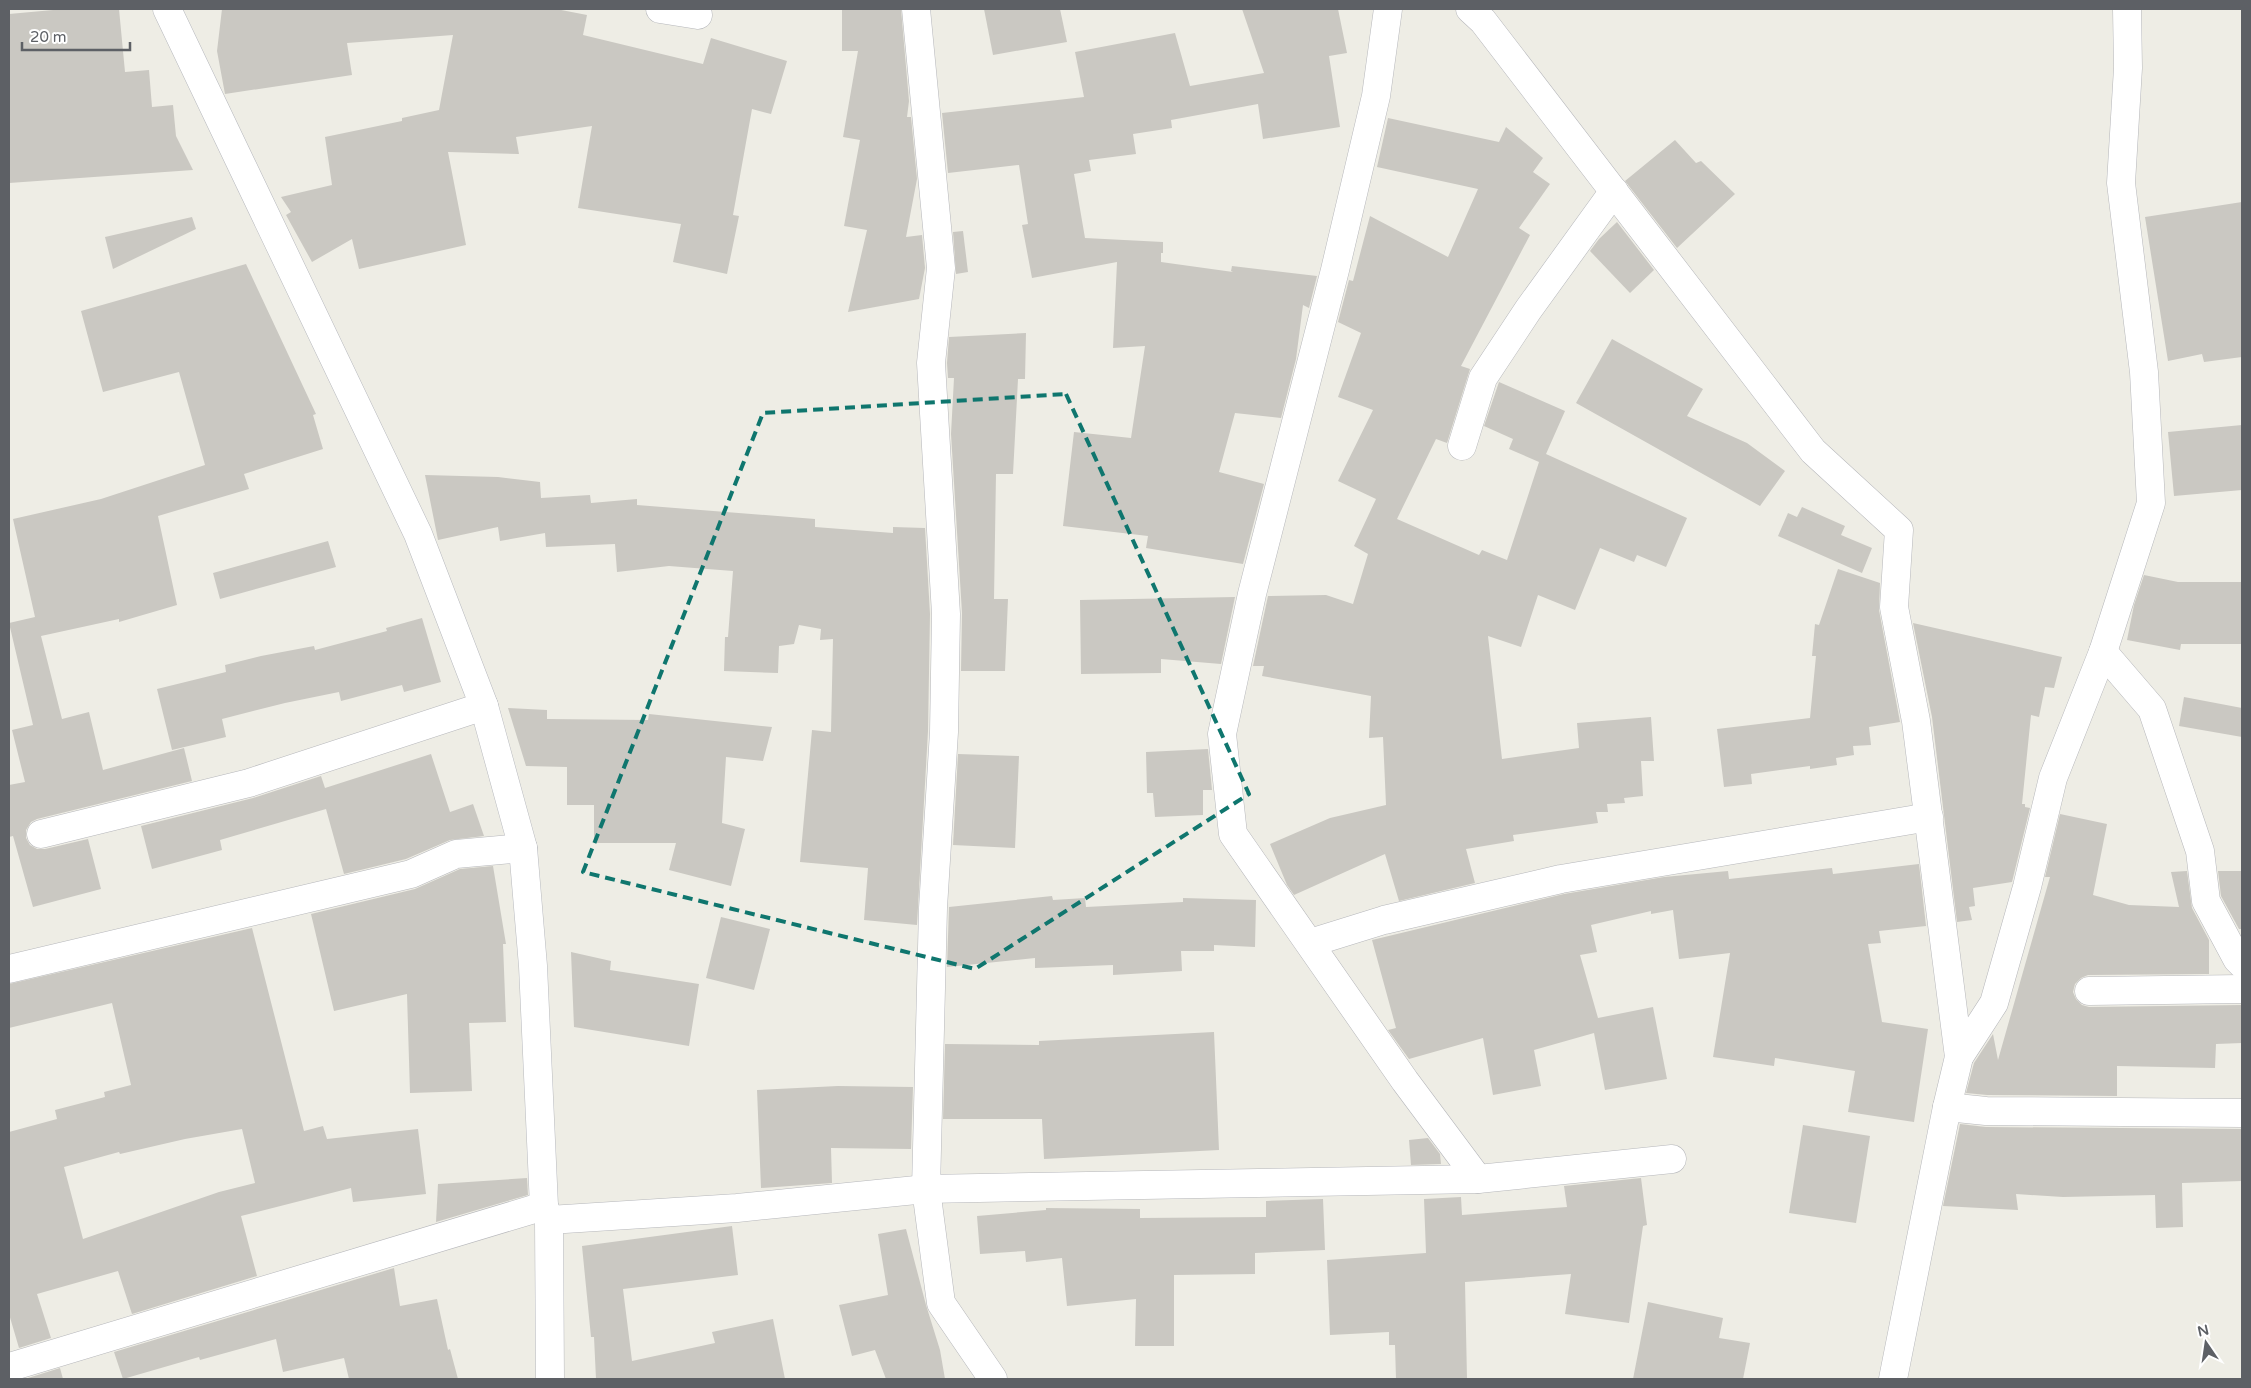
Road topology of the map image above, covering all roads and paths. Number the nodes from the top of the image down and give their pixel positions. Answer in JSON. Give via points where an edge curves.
{"nodes":[{"id":1,"x":168,"y":9,"type":"edge"},
{"id":2,"x":660,"y":9,"type":"edge"},
{"id":3,"x":916,"y":9,"type":"edge"},
{"id":4,"x":1388,"y":9,"type":"edge"},
{"id":5,"x":1470,"y":9,"type":"edge"},
{"id":6,"x":2128,"y":9,"type":"edge"},
{"id":7,"x":698,"y":14,"type":"dead end"},
{"id":8,"x":1614,"y":191,"type":"junction"},
{"id":9,"x":1462,"y":446,"type":"dead end"},
{"id":10,"x":2103,"y":652,"type":"junction"},
{"id":11,"x":484,"y":706,"type":"junction"},
{"id":12,"x":1929,"y":816,"type":"junction"},
{"id":13,"x":41,"y":834,"type":"dead end"},
{"id":14,"x":523,"y":848,"type":"junction"},
{"id":15,"x":1310,"y":944,"type":"junction"},
{"id":16,"x":2242,"y":964,"type":"edge"},
{"id":17,"x":9,"y":969,"type":"edge"},
{"id":18,"x":2242,"y":988,"type":"edge"},
{"id":19,"x":2089,"y":991,"type":"dead end"},
{"id":20,"x":1959,"y":1057,"type":"junction"},
{"id":21,"x":1946,"y":1107,"type":"junction"},
{"id":22,"x":2242,"y":1112,"type":"edge"},
{"id":23,"x":1672,"y":1159,"type":"dead end"},
{"id":24,"x":1478,"y":1179,"type":"junction"},
{"id":25,"x":926,"y":1189,"type":"junction"},
{"id":26,"x":546,"y":1213,"type":"junction"},
{"id":27,"x":9,"y":1367,"type":"edge"},
{"id":28,"x":550,"y":1379,"type":"edge"},
{"id":29,"x":993,"y":1379,"type":"edge"},
{"id":30,"x":1893,"y":1379,"type":"edge"}],
"edges":[{"from":1,"to":11,"type":"street","via":[[418,534]]},
{"from":2,"to":7,"type":"street"},
{"from":3,"to":25,"type":"street","via":[[941,268],[930,363],[946,614],[944,732],[933,908]]},
{"from":4,"to":15,"type":"street","via":[[1376,96],[1252,594],[1222,734],[1233,834]]},
{"from":5,"to":8,"type":"street","via":[[1483,21]]},
{"from":6,"to":10,"type":"street","via":[[2128,68],[2120,183],[2144,372],[2151,503]]},
{"from":8,"to":9,"type":"street","via":[[1528,310],[1484,378]]},
{"from":8,"to":12,"type":"street","via":[[1813,451],[1899,530],[1894,606],[1916,721]]},
{"from":10,"to":16,"type":"street","via":[[2152,709],[2200,850],[2206,901]]},
{"from":10,"to":20,"type":"street","via":[[2053,778],[2028,887],[1994,1003]]},
{"from":11,"to":13,"type":"street","via":[[249,784]]},
{"from":11,"to":14,"type":"street"},
{"from":12,"to":15,"type":"street","via":[[1561,879],[1384,920]]},
{"from":12,"to":20,"type":"street"},
{"from":14,"to":17,"type":"street","via":[[456,854],[411,874]]},
{"from":14,"to":26,"type":"street","via":[[533,966]]},
{"from":15,"to":24,"type":"street"},
{"from":18,"to":19,"type":"street"},
{"from":20,"to":21,"type":"street"},
{"from":21,"to":22,"type":"street","via":[[1986,1111]]},
{"from":21,"to":30,"type":"street"},
{"from":23,"to":24,"type":"street"},
{"from":24,"to":25,"type":"street"},
{"from":25,"to":26,"type":"street","via":[[737,1208]]},
{"from":25,"to":29,"type":"street","via":[[941,1303]]},
{"from":26,"to":27,"type":"street"},
{"from":26,"to":28,"type":"street"}]}
